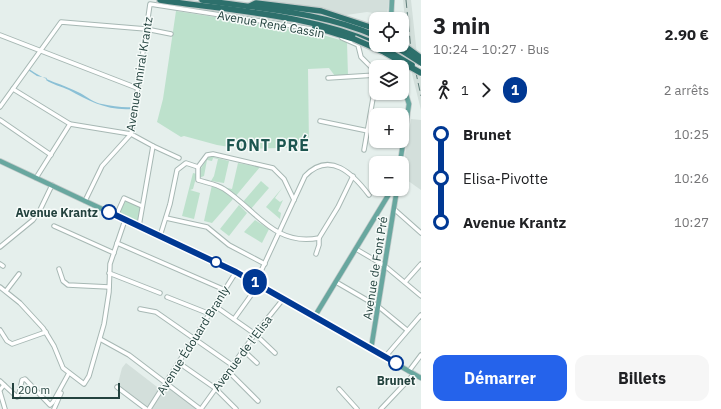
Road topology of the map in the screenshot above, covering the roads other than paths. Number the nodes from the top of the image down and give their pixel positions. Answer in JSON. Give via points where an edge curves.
{"nodes":[{"id":1,"x":160,"y":0,"type":"edge"},
{"id":2,"x":202,"y":0,"type":"edge"},
{"id":3,"x":392,"y":0,"type":"edge"},
{"id":4,"x":150,"y":4,"type":"joint"},
{"id":5,"x":248,"y":7,"type":"junction"},
{"id":6,"x":391,"y":12,"type":"edge"},
{"id":7,"x":369,"y":27,"type":"edge"},
{"id":8,"x":146,"y":29,"type":"junction"},
{"id":9,"x":369,"y":33,"type":"edge"},
{"id":10,"x":171,"y":34,"type":"dead end"},
{"id":11,"x":0,"y":35,"type":"edge"},
{"id":12,"x":355,"y":37,"type":"junction"},
{"id":13,"x":369,"y":41,"type":"edge"},
{"id":14,"x":409,"y":49,"type":"edge"},
{"id":15,"x":39,"y":50,"type":"junction"},
{"id":16,"x":392,"y":52,"type":"edge"},
{"id":17,"x":404,"y":52,"type":"edge"},
{"id":18,"x":421,"y":58,"type":"edge"},
{"id":19,"x":421,"y":63,"type":"edge"},
{"id":20,"x":369,"y":65,"type":"edge"},
{"id":21,"x":421,"y":72,"type":"edge"},
{"id":22,"x":369,"y":75,"type":"edge"},
{"id":23,"x":328,"y":78,"type":"dead end"},
{"id":24,"x":137,"y":88,"type":"junction"},
{"id":25,"x":13,"y":89,"type":"junction"},
{"id":26,"x":373,"y":100,"type":"edge"},
{"id":27,"x":408,"y":100,"type":"edge"},
{"id":28,"x":0,"y":107,"type":"edge"},
{"id":29,"x":0,"y":120,"type":"edge"},
{"id":30,"x":320,"y":121,"type":"dead end"},
{"id":31,"x":70,"y":124,"type":"junction"},
{"id":32,"x":368,"y":131,"type":"junction"},
{"id":33,"x":131,"y":134,"type":"junction"},
{"id":34,"x":153,"y":146,"type":"junction"},
{"id":35,"x":364,"y":150,"type":"dead end"},
{"id":36,"x":51,"y":155,"type":"junction"},
{"id":37,"x":401,"y":156,"type":"edge"},
{"id":38,"x":179,"y":158,"type":"dead end"},
{"id":39,"x":0,"y":161,"type":"edge"},
{"id":40,"x":198,"y":167,"type":"junction"},
{"id":41,"x":353,"y":176,"type":"junction"},
{"id":42,"x":36,"y":178,"type":"junction"},
{"id":43,"x":52,"y":185,"type":"junction"},
{"id":44,"x":369,"y":195,"type":"dead end"},
{"id":45,"x":390,"y":196,"type":"edge"},
{"id":46,"x":394,"y":196,"type":"edge"},
{"id":47,"x":294,"y":200,"type":"junction"},
{"id":48,"x":85,"y":201,"type":"junction"},
{"id":49,"x":142,"y":206,"type":"junction"},
{"id":50,"x":394,"y":209,"type":"junction"},
{"id":51,"x":116,"y":216,"type":"junction"},
{"id":52,"x":166,"y":218,"type":"junction"},
{"id":53,"x":125,"y":220,"type":"junction"},
{"id":54,"x":54,"y":226,"type":"dead end"},
{"id":55,"x":139,"y":226,"type":"junction"},
{"id":56,"x":280,"y":233,"type":"junction"},
{"id":57,"x":421,"y":233,"type":"edge"},
{"id":58,"x":160,"y":236,"type":"junction"},
{"id":59,"x":319,"y":238,"type":"junction"},
{"id":60,"x":117,"y":243,"type":"junction"},
{"id":61,"x":0,"y":247,"type":"edge"},
{"id":62,"x":356,"y":249,"type":"junction"},
{"id":63,"x":114,"y":253,"type":"junction"},
{"id":64,"x":316,"y":254,"type":"dead end"},
{"id":65,"x":264,"y":264,"type":"junction"},
{"id":66,"x":421,"y":264,"type":"edge"},
{"id":67,"x":385,"y":266,"type":"junction"},
{"id":68,"x":59,"y":270,"type":"dead end"},
{"id":69,"x":236,"y":272,"type":"junction"},
{"id":70,"x":109,"y":273,"type":"junction"},
{"id":71,"x":19,"y":274,"type":"dead end"},
{"id":72,"x":336,"y":282,"type":"junction"},
{"id":73,"x":405,"y":282,"type":"junction"},
{"id":74,"x":257,"y":283,"type":"junction"},
{"id":75,"x":0,"y":286,"type":"edge"},
{"id":76,"x":109,"y":287,"type":"junction"},
{"id":77,"x":225,"y":290,"type":"junction"},
{"id":78,"x":6,"y":291,"type":"junction"},
{"id":79,"x":160,"y":293,"type":"dead end"},
{"id":80,"x":421,"y":296,"type":"edge"},
{"id":81,"x":167,"y":297,"type":"dead end"},
{"id":82,"x":284,"y":298,"type":"junction"},
{"id":83,"x":215,"y":306,"type":"junction"},
{"id":84,"x":379,"y":308,"type":"junction"},
{"id":85,"x":140,"y":309,"type":"dead end"},
{"id":86,"x":210,"y":314,"type":"junction"},
{"id":87,"x":421,"y":314,"type":"edge"},
{"id":88,"x":315,"y":316,"type":"junction"},
{"id":89,"x":234,"y":319,"type":"junction"},
{"id":90,"x":0,"y":330,"type":"edge"},
{"id":91,"x":407,"y":330,"type":"junction"},
{"id":92,"x":46,"y":332,"type":"junction"},
{"id":93,"x":255,"y":334,"type":"junction"},
{"id":94,"x":100,"y":339,"type":"junction"},
{"id":95,"x":195,"y":339,"type":"junction"},
{"id":96,"x":371,"y":349,"type":"junction"},
{"id":97,"x":243,"y":350,"type":"junction"},
{"id":98,"x":275,"y":353,"type":"dead end"},
{"id":99,"x":421,"y":355,"type":"edge"},
{"id":100,"x":385,"y":357,"type":"junction"},
{"id":101,"x":257,"y":362,"type":"dead end"},
{"id":102,"x":179,"y":363,"type":"junction"},
{"id":103,"x":232,"y":364,"type":"junction"},
{"id":104,"x":409,"y":371,"type":"junction"},
{"id":105,"x":228,"y":372,"type":"junction"},
{"id":106,"x":69,"y":373,"type":"junction"},
{"id":107,"x":414,"y":374,"type":"junction"},
{"id":108,"x":421,"y":378,"type":"edge"},
{"id":109,"x":0,"y":381,"type":"edge"},
{"id":110,"x":166,"y":383,"type":"junction"},
{"id":111,"x":4,"y":385,"type":"junction"},
{"id":112,"x":62,"y":385,"type":"junction"},
{"id":113,"x":117,"y":387,"type":"dead end"},
{"id":114,"x":215,"y":388,"type":"junction"},
{"id":115,"x":339,"y":389,"type":"dead end"},
{"id":116,"x":0,"y":391,"type":"edge"},
{"id":117,"x":258,"y":401,"type":"dead end"},
{"id":118,"x":5,"y":409,"type":"edge"},
{"id":119,"x":54,"y":409,"type":"edge"},
{"id":120,"x":146,"y":409,"type":"edge"},
{"id":121,"x":150,"y":409,"type":"edge"},
{"id":122,"x":200,"y":409,"type":"edge"},
{"id":123,"x":236,"y":409,"type":"edge"},
{"id":124,"x":357,"y":409,"type":"edge"},
{"id":125,"x":381,"y":409,"type":"edge"}],
"edges":[{"from":1,"to":12,"type":"highway","via":[[225,9],[230,13],[311,26]]},
{"from":2,"to":5,"type":"highway"},
{"from":3,"to":6,"type":"main road"},
{"from":4,"to":8,"type":"street","name":"Avenue Amiral Krantz"},
{"from":4,"to":20,"type":"street","name":"Avenue René Cassin","via":[[317,30],[358,45],[361,57]]},
{"from":5,"to":7,"type":"highway","via":[[256,3],[321,11]]},
{"from":5,"to":9,"type":"highway","via":[[308,15]]},
{"from":8,"to":10,"type":"street"},
{"from":8,"to":15,"type":"street","via":[[61,22]]},
{"from":8,"to":24,"type":"street","name":"Avenue Amiral Krantz"},
{"from":11,"to":15,"type":"street"},
{"from":12,"to":13,"type":"highway"},
{"from":12,"to":21,"type":"highway","bridge":true},
{"from":14,"to":18,"type":"highway","bridge":true},
{"from":15,"to":24,"type":"street"},
{"from":15,"to":25,"type":"street"},
{"from":16,"to":21,"type":"highway","bridge":true},
{"from":17,"to":19,"type":"highway","bridge":true},
{"from":22,"to":23,"type":"street"},
{"from":24,"to":33,"type":"street","name":"Avenue Amiral Krantz"},
{"from":25,"to":28,"type":"street"},
{"from":25,"to":31,"type":"street"},
{"from":26,"to":32,"type":"street"},
{"from":27,"to":37,"type":"main road"},
{"from":29,"to":36,"type":"street"},
{"from":30,"to":32,"type":"street"},
{"from":31,"to":33,"type":"street"},
{"from":31,"to":36,"type":"street"},
{"from":32,"to":35,"type":"street"},
{"from":33,"to":34,"type":"street"},
{"from":33,"to":48,"type":"street","name":"Avenue Amiral Krantz","via":[[102,166]]},
{"from":34,"to":38,"type":"street"},
{"from":34,"to":49,"type":"street"},
{"from":36,"to":42,"type":"street"},
{"from":39,"to":42,"type":"main road"},
{"from":40,"to":47,"type":"street","via":[[207,155],[213,154],[273,168],[284,179]]},
{"from":40,"to":52,"type":"street","via":[[186,163],[177,170]]},
{"from":40,"to":56,"type":"street","via":[[198,180],[225,190],[258,219]]},
{"from":41,"to":44,"type":"street"},
{"from":41,"to":47,"type":"street","via":[[349,171],[335,165],[312,169],[305,176]]},
{"from":41,"to":59,"type":"street","via":[[338,208]]},
{"from":42,"to":43,"type":"main road"},
{"from":43,"to":48,"type":"main road"},
{"from":43,"to":61,"type":"street","via":[[33,220]]},
{"from":45,"to":62,"type":"main road"},
{"from":46,"to":50,"type":"main road","name":"Avenue de Font Pré"},
{"from":47,"to":56,"type":"street"},
{"from":48,"to":51,"type":"main road"},
{"from":49,"to":51,"type":"street","via":[[124,198]]},
{"from":49,"to":55,"type":"street"},
{"from":50,"to":57,"type":"street"},
{"from":50,"to":67,"type":"main road","name":"Avenue de Font Pré"},
{"from":51,"to":53,"type":"main road"},
{"from":52,"to":58,"type":"street"},
{"from":52,"to":65,"type":"street","via":[[207,227],[229,244]]},
{"from":53,"to":55,"type":"main road"},
{"from":53,"to":60,"type":"street"},
{"from":54,"to":63,"type":"street"},
{"from":55,"to":58,"type":"main road"},
{"from":56,"to":59,"type":"street","via":[[298,240]]},
{"from":56,"to":65,"type":"street"},
{"from":58,"to":69,"type":"main road"},
{"from":59,"to":64,"type":"street"},
{"from":60,"to":63,"type":"street"},
{"from":60,"to":77,"type":"street"},
{"from":62,"to":67,"type":"street"},
{"from":62,"to":72,"type":"main road"},
{"from":63,"to":70,"type":"street"},
{"from":65,"to":74,"type":"street"},
{"from":66,"to":73,"type":"street"},
{"from":67,"to":73,"type":"street"},
{"from":67,"to":84,"type":"main road","name":"Avenue de Font Pré"},
{"from":68,"to":76,"type":"street","via":[[63,281],[68,285]]},
{"from":69,"to":74,"type":"main road"},
{"from":69,"to":77,"type":"street","name":"Avenue Édouard Branly"},
{"from":70,"to":76,"type":"street"},
{"from":70,"to":79,"type":"street"},
{"from":71,"to":78,"type":"street"},
{"from":72,"to":84,"type":"street"},
{"from":72,"to":88,"type":"main road"},
{"from":73,"to":80,"type":"street"},
{"from":74,"to":82,"type":"main road"},
{"from":74,"to":89,"type":"street"},
{"from":75,"to":78,"type":"street"},
{"from":76,"to":94,"type":"street"},
{"from":77,"to":83,"type":"street","name":"Avenue Édouard Branly"},
{"from":78,"to":92,"type":"street","via":[[22,304]]},
{"from":81,"to":86,"type":"street"},
{"from":82,"to":88,"type":"main road"},
{"from":82,"to":93,"type":"street","name":"Avenue de l'Elisa"},
{"from":83,"to":86,"type":"street","name":"Avenue Édouard Branly"},
{"from":83,"to":89,"type":"street"},
{"from":84,"to":91,"type":"street"},
{"from":84,"to":96,"type":"main road","name":"Avenue de Font Pré"},
{"from":85,"to":95,"type":"street","via":[[156,312]]},
{"from":86,"to":95,"type":"street","name":"Avenue Édouard Branly"},
{"from":87,"to":91,"type":"street"},
{"from":88,"to":96,"type":"main road"},
{"from":89,"to":93,"type":"street"},
{"from":90,"to":92,"type":"street","via":[[12,344]]},
{"from":91,"to":100,"type":"street"},
{"from":92,"to":106,"type":"street","via":[[62,366]]},
{"from":93,"to":97,"type":"street","name":"Avenue de l'Elisa"},
{"from":93,"to":98,"type":"street"},
{"from":94,"to":106,"type":"street","via":[[86,383],[81,384]]},
{"from":94,"to":110,"type":"street","via":[[129,355]]},
{"from":95,"to":102,"type":"street","name":"Avenue Édouard Branly"},
{"from":95,"to":103,"type":"street"},
{"from":96,"to":100,"type":"main road"},
{"from":97,"to":101,"type":"street"},
{"from":97,"to":103,"type":"street","name":"Avenue de l'Elisa"},
{"from":99,"to":104,"type":"street"},
{"from":100,"to":104,"type":"main road"},
{"from":102,"to":110,"type":"street","name":"Avenue Édouard Branly"},
{"from":102,"to":114,"type":"street"},
{"from":103,"to":105,"type":"street","name":"Avenue de l'Elisa"},
{"from":104,"to":107,"type":"main road"},
{"from":105,"to":114,"type":"street","name":"Avenue de l'Elisa"},
{"from":105,"to":117,"type":"street"},
{"from":106,"to":112,"type":"street"},
{"from":107,"to":108,"type":"main road"},
{"from":107,"to":125,"type":"street"},
{"from":109,"to":111,"type":"street"},
{"from":110,"to":121,"type":"street","name":"Avenue Édouard Branly"},
{"from":110,"to":122,"type":"street"},
{"from":111,"to":112,"type":"street","via":[[17,397],[21,381],[25,379],[49,405],[53,403]]},
{"from":111,"to":116,"type":"street"},
{"from":112,"to":119,"type":"street"},
{"from":113,"to":120,"type":"street"},
{"from":114,"to":122,"type":"street","name":"Avenue de l'Elisa"},
{"from":114,"to":123,"type":"street"},
{"from":115,"to":124,"type":"street"},
{"from":116,"to":118,"type":"street"}]}
